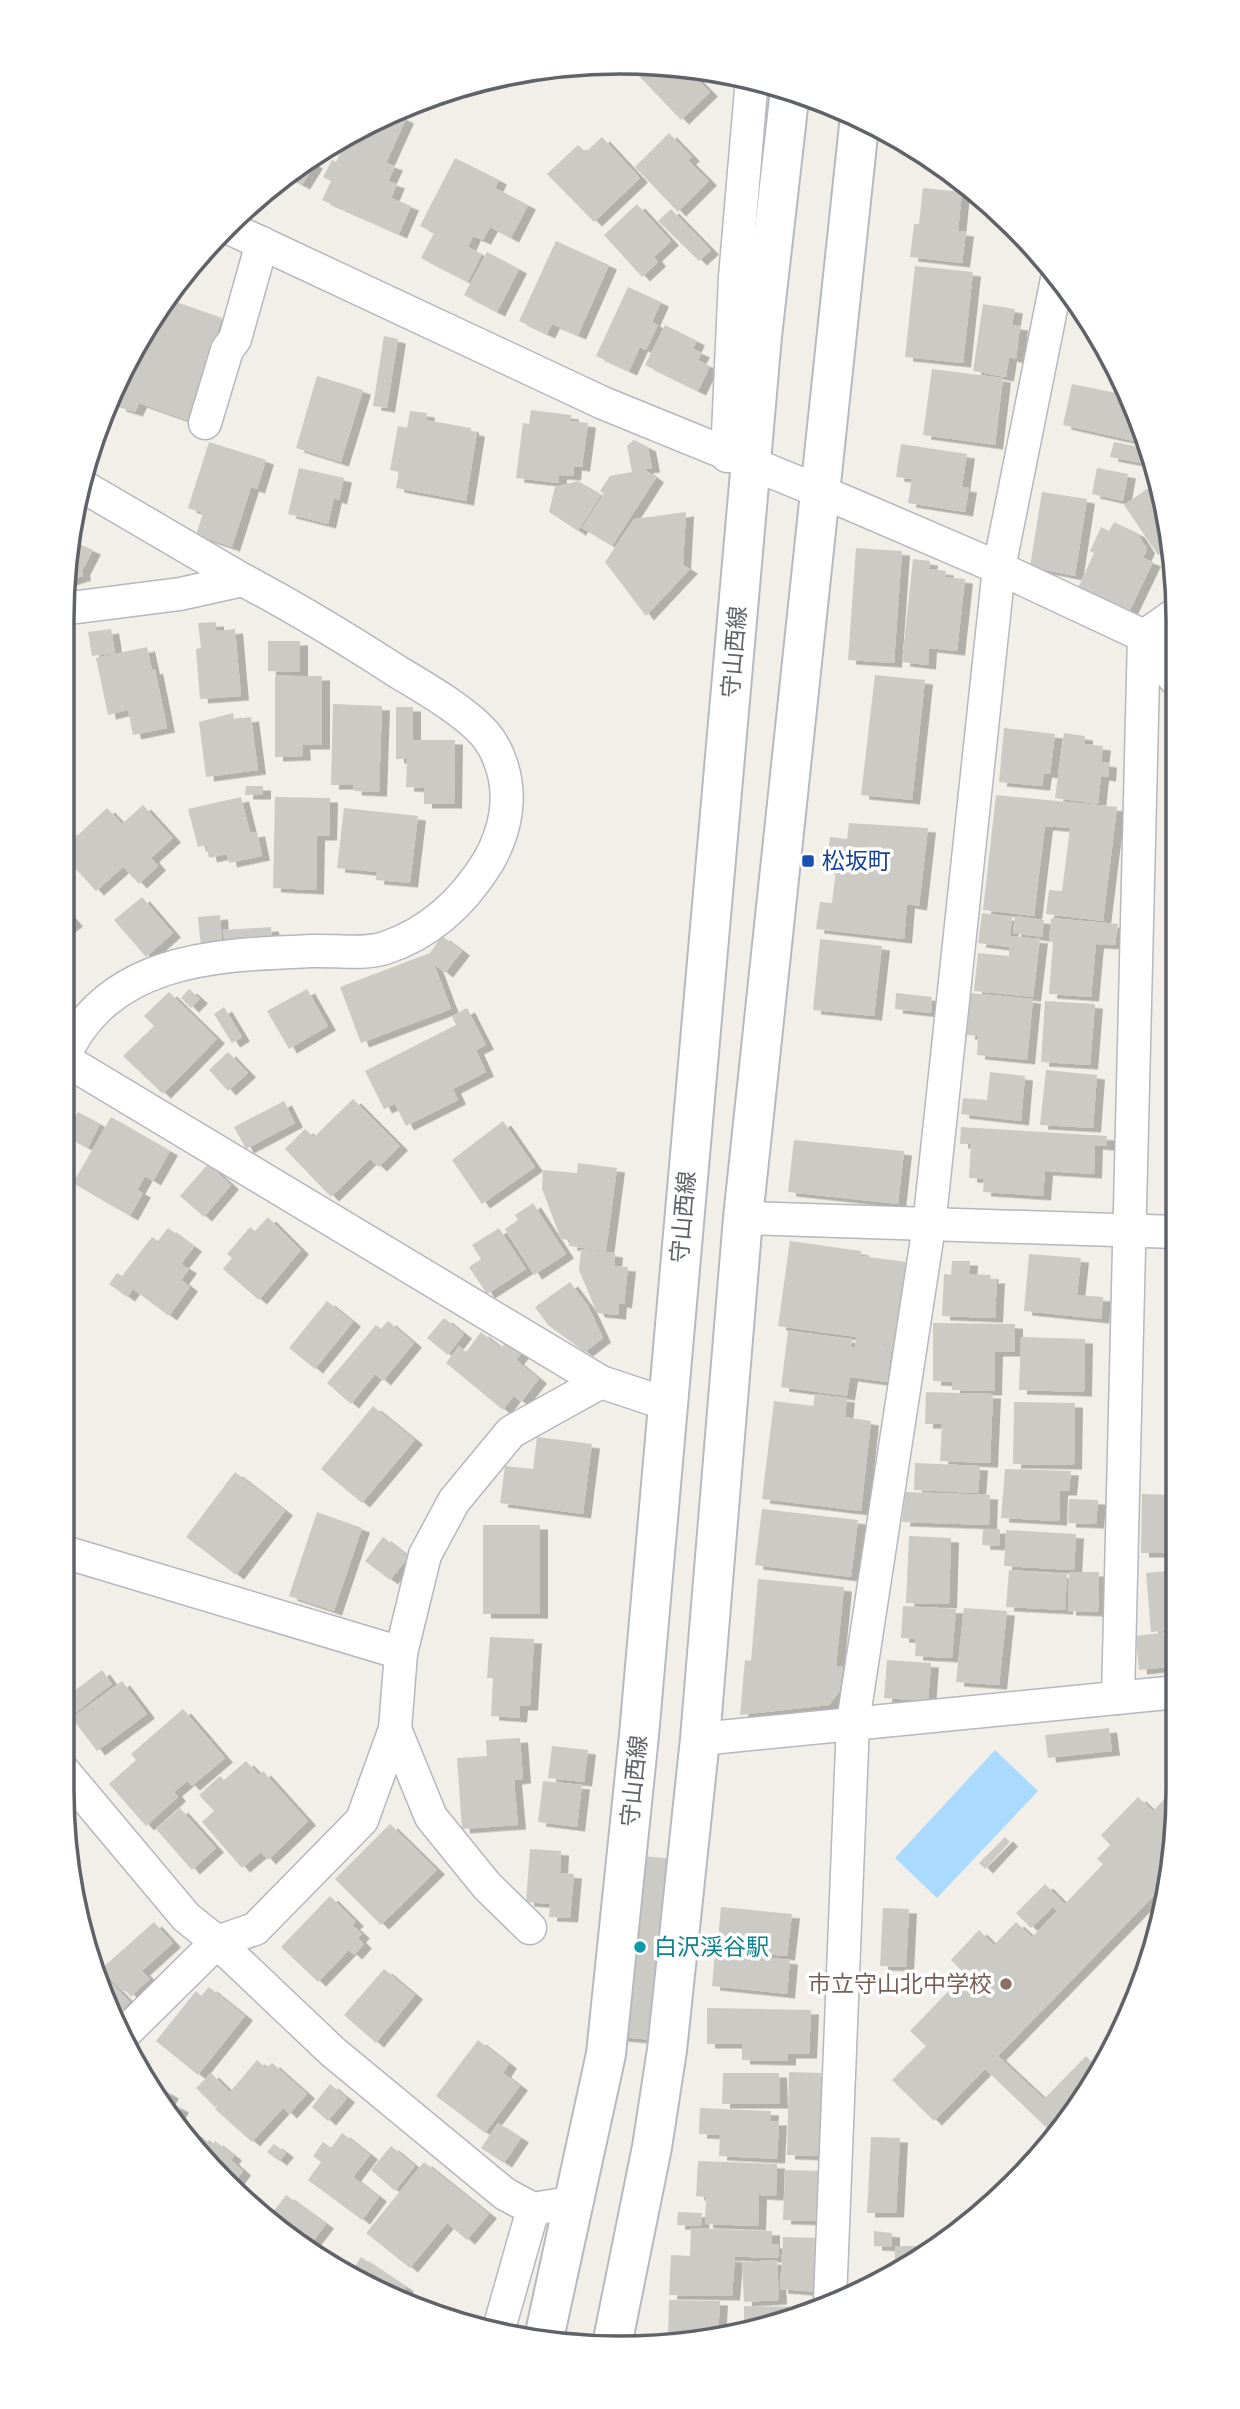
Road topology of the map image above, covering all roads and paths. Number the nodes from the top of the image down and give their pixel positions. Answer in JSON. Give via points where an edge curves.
{"nodes":[{"id":1,"x":751,"y":90,"type":"edge"},
{"id":2,"x":789,"y":101,"type":"edge"},
{"id":3,"x":859,"y":128,"type":"edge"},
{"id":4,"x":237,"y":231,"type":"edge"},
{"id":5,"x":262,"y":243,"type":"junction"},
{"id":6,"x":1055,"y":289,"type":"edge"},
{"id":7,"x":205,"y":423,"type":"dead end"},
{"id":8,"x":740,"y":461,"type":"junction"},
{"id":9,"x":89,"y":490,"type":"edge"},
{"id":10,"x":820,"y":491,"type":"junction"},
{"id":11,"x":999,"y":568,"type":"junction"},
{"id":12,"x":243,"y":580,"type":"junction"},
{"id":13,"x":74,"y":607,"type":"edge"},
{"id":14,"x":1166,"y":621,"type":"edge"},
{"id":15,"x":1144,"y":636,"type":"junction"},
{"id":16,"x":1166,"y":667,"type":"edge"},
{"id":17,"x":74,"y":1036,"type":"edge"},
{"id":18,"x":74,"y":1066,"type":"edge"},
{"id":19,"x":743,"y":1219,"type":"junction"},
{"id":20,"x":929,"y":1226,"type":"junction"},
{"id":21,"x":1127,"y":1230,"type":"junction"},
{"id":22,"x":1166,"y":1232,"type":"edge"},
{"id":23,"x":601,"y":1382,"type":"junction"},
{"id":24,"x":667,"y":1404,"type":"junction"},
{"id":25,"x":74,"y":1556,"type":"edge"},
{"id":26,"x":401,"y":1653,"type":"junction"},
{"id":27,"x":1166,"y":1693,"type":"edge"},
{"id":28,"x":1118,"y":1698,"type":"junction"},
{"id":29,"x":853,"y":1722,"type":"junction"},
{"id":30,"x":395,"y":1729,"type":"junction"},
{"id":31,"x":700,"y":1739,"type":"junction"},
{"id":32,"x":74,"y":1783,"type":"edge"},
{"id":33,"x":530,"y":1928,"type":"dead end"},
{"id":34,"x":217,"y":1942,"type":"junction"},
{"id":35,"x":129,"y":2029,"type":"edge"},
{"id":36,"x":575,"y":2202,"type":"junction"},
{"id":37,"x":533,"y":2209,"type":"junction"},
{"id":38,"x":830,"y":2293,"type":"edge"},
{"id":39,"x":501,"y":2322,"type":"edge"},
{"id":40,"x":546,"y":2330,"type":"edge"},
{"id":41,"x":614,"y":2336,"type":"edge"}],
"edges":[{"from":1,"to":8,"type":"street","via":[[735,277]]},
{"from":2,"to":8,"type":"main road","name":"守山西線","via":[[762,336]]},
{"from":3,"to":10,"type":"main road"},
{"from":4,"to":5,"type":"street"},
{"from":5,"to":7,"type":"street","via":[[236,339],[227,350]]},
{"from":5,"to":8,"type":"street","via":[[603,403]]},
{"from":6,"to":11,"type":"street"},
{"from":8,"to":10,"type":"street"},
{"from":8,"to":24,"type":"main road","name":"守山西線"},
{"from":9,"to":12,"type":"street"},
{"from":10,"to":11,"type":"street"},
{"from":10,"to":19,"type":"main road"},
{"from":11,"to":15,"type":"street"},
{"from":11,"to":20,"type":"street"},
{"from":12,"to":13,"type":"street","via":[[180,594]]},
{"from":12,"to":17,"type":"street","via":[[300,610],[432,693],[484,734],[500,761],[509,802],[499,843],[471,889],[431,926],[383,949],[201,959],[136,978],[105,1001]]},
{"from":14,"to":15,"type":"street"},
{"from":15,"to":16,"type":"street"},
{"from":15,"to":21,"type":"street"},
{"from":18,"to":23,"type":"street"},
{"from":19,"to":20,"type":"street"},
{"from":19,"to":31,"type":"main road"},
{"from":20,"to":21,"type":"street"},
{"from":20,"to":29,"type":"street"},
{"from":21,"to":22,"type":"street"},
{"from":21,"to":28,"type":"street"},
{"from":23,"to":24,"type":"street"},
{"from":23,"to":26,"type":"street","via":[[511,1432],[454,1501],[425,1555]]},
{"from":24,"to":36,"type":"main road","name":"守山西線","via":[[606,2054]]},
{"from":25,"to":26,"type":"street"},
{"from":26,"to":30,"type":"street"},
{"from":27,"to":28,"type":"street"},
{"from":28,"to":29,"type":"street"},
{"from":29,"to":31,"type":"street"},
{"from":29,"to":38,"type":"street"},
{"from":30,"to":33,"type":"street","via":[[431,1817],[487,1886]]},
{"from":30,"to":34,"type":"street","via":[[362,1820],[255,1929]]},
{"from":31,"to":41,"type":"main road","via":[[667,2050]]},
{"from":32,"to":34,"type":"street","via":[[186,1917]]},
{"from":34,"to":35,"type":"street"},
{"from":34,"to":37,"type":"street","via":[[332,2052],[505,2194]]},
{"from":36,"to":37,"type":"street"},
{"from":36,"to":40,"type":"main road","name":"守山西線"},
{"from":37,"to":39,"type":"street"}]}
